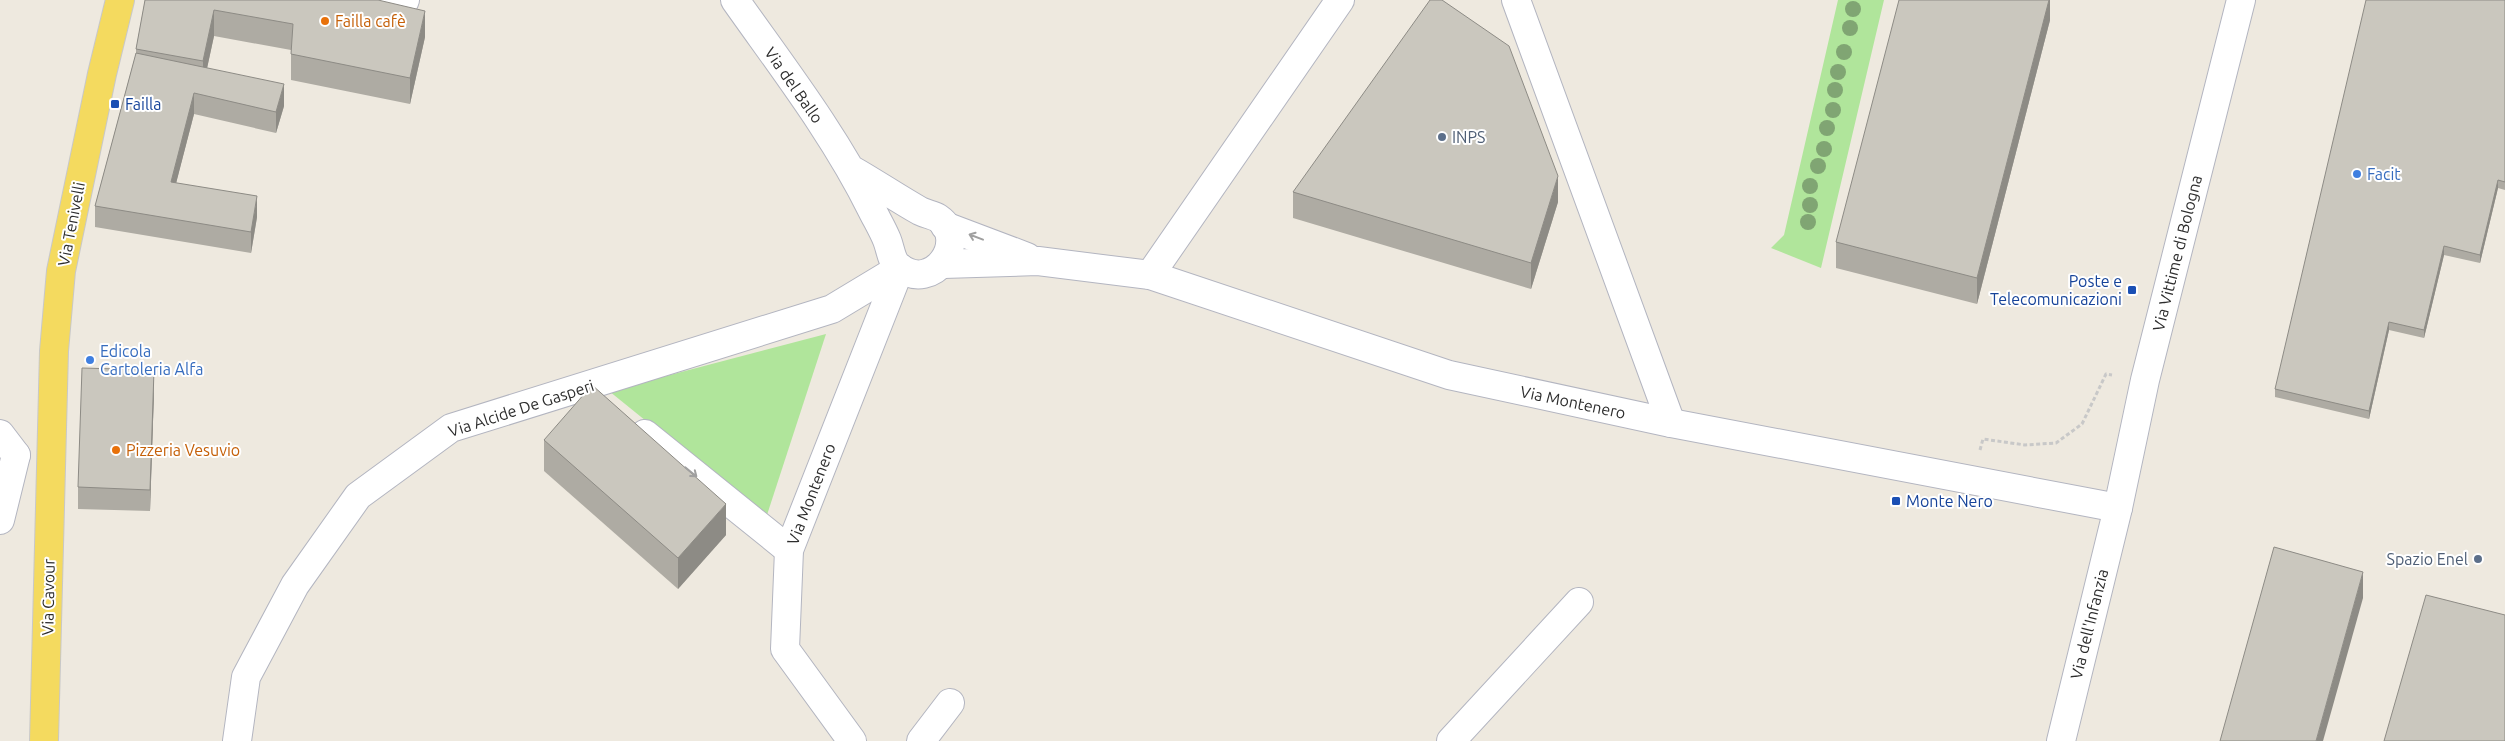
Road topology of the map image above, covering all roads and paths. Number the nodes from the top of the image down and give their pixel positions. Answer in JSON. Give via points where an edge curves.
{"nodes":[{"id":1,"x":120,"y":0,"type":"edge"},
{"id":2,"x":388,"y":0,"type":"edge"},
{"id":3,"x":405,"y":0,"type":"edge"},
{"id":4,"x":1340,"y":0,"type":"edge"},
{"id":5,"x":1516,"y":0,"type":"edge"},
{"id":6,"x":2241,"y":0,"type":"edge"},
{"id":7,"x":734,"y":1,"type":"edge"},
{"id":8,"x":852,"y":170,"type":"junction"},
{"id":9,"x":934,"y":219,"type":"junction"},
{"id":10,"x":888,"y":241,"type":"junction"},
{"id":11,"x":1038,"y":261,"type":"junction"},
{"id":12,"x":943,"y":264,"type":"junction"},
{"id":13,"x":900,"y":268,"type":"junction"},
{"id":14,"x":1150,"y":275,"type":"junction"},
{"id":15,"x":2145,"y":380,"type":"junction"},
{"id":16,"x":585,"y":387,"type":"junction"},
{"id":17,"x":1671,"y":423,"type":"junction"},
{"id":18,"x":8,"y":444,"type":"edge"},
{"id":19,"x":51,"y":453,"type":"junction"},
{"id":20,"x":1974,"y":481,"type":"junction"},
{"id":21,"x":2118,"y":508,"type":"junction"},
{"id":22,"x":0,"y":520,"type":"edge"},
{"id":23,"x":789,"y":550,"type":"junction"},
{"id":24,"x":1579,"y":602,"type":"dead end"},
{"id":25,"x":950,"y":702,"type":"dead end"},
{"id":26,"x":44,"y":741,"type":"edge"},
{"id":27,"x":238,"y":741,"type":"edge"},
{"id":28,"x":852,"y":741,"type":"edge"},
{"id":29,"x":921,"y":741,"type":"edge"},
{"id":30,"x":1451,"y":741,"type":"edge"},
{"id":31,"x":2061,"y":741,"type":"edge"}],
"edges":[{"from":1,"to":19,"type":"main road","name":"Via Tenivelli","via":[[61,271],[54,351]]},
{"from":2,"to":3,"type":"street","via":[[402,4]]},
{"from":4,"to":14,"type":"street"},
{"from":5,"to":17,"type":"street"},
{"from":6,"to":15,"type":"street","name":"Via Vittime di Bologna"},
{"from":7,"to":8,"type":"street","name":"Via del Ballo"},
{"from":8,"to":9,"type":"street","name":"Via Montenero"},
{"from":8,"to":10,"type":"street","name":"Via del Ballo"},
{"from":9,"to":10,"type":"street","via":[[906,215],[894,225]]},
{"from":11,"to":9,"type":"street","name":"Via Montenero","one_way":true},
{"from":9,"to":12,"type":"street","via":[[950,238]]},
{"from":10,"to":13,"type":"street","via":[[891,256]]},
{"from":11,"to":12,"type":"street","name":"Via Montenero"},
{"from":11,"to":14,"type":"street","name":"Via Montenero"},
{"from":12,"to":13,"type":"street","via":[[932,272],[918,275]]},
{"from":13,"to":16,"type":"street","name":"Via Alcide De Gasperi","via":[[832,310]]},
{"from":13,"to":23,"type":"street","name":"Via Montenero"},
{"from":14,"to":17,"type":"street","name":"Via Montenero","via":[[1449,375]]},
{"from":15,"to":20,"type":"path","via":[[2106,374],[2082,424],[2056,443],[2024,445],[1983,439]]},
{"from":15,"to":21,"type":"street","name":"Via Vittime di Bologna"},
{"from":16,"to":23,"type":"street","one_way":true},
{"from":16,"to":27,"type":"street","name":"Via Alcide De Gasperi","via":[[451,428],[358,496],[295,584],[246,677]]},
{"from":17,"to":20,"type":"street","name":"Via Montenero"},
{"from":18,"to":19,"type":"street"},
{"from":18,"to":22,"type":"street"},
{"from":19,"to":26,"type":"main road","name":"Via Cavour"},
{"from":20,"to":21,"type":"street","name":"Via Montenero"},
{"from":21,"to":31,"type":"street","name":"Via dell'Infanzia"},
{"from":23,"to":28,"type":"street","name":"Via Montenero","via":[[785,649]]},
{"from":24,"to":30,"type":"street"},
{"from":25,"to":29,"type":"street"}]}
